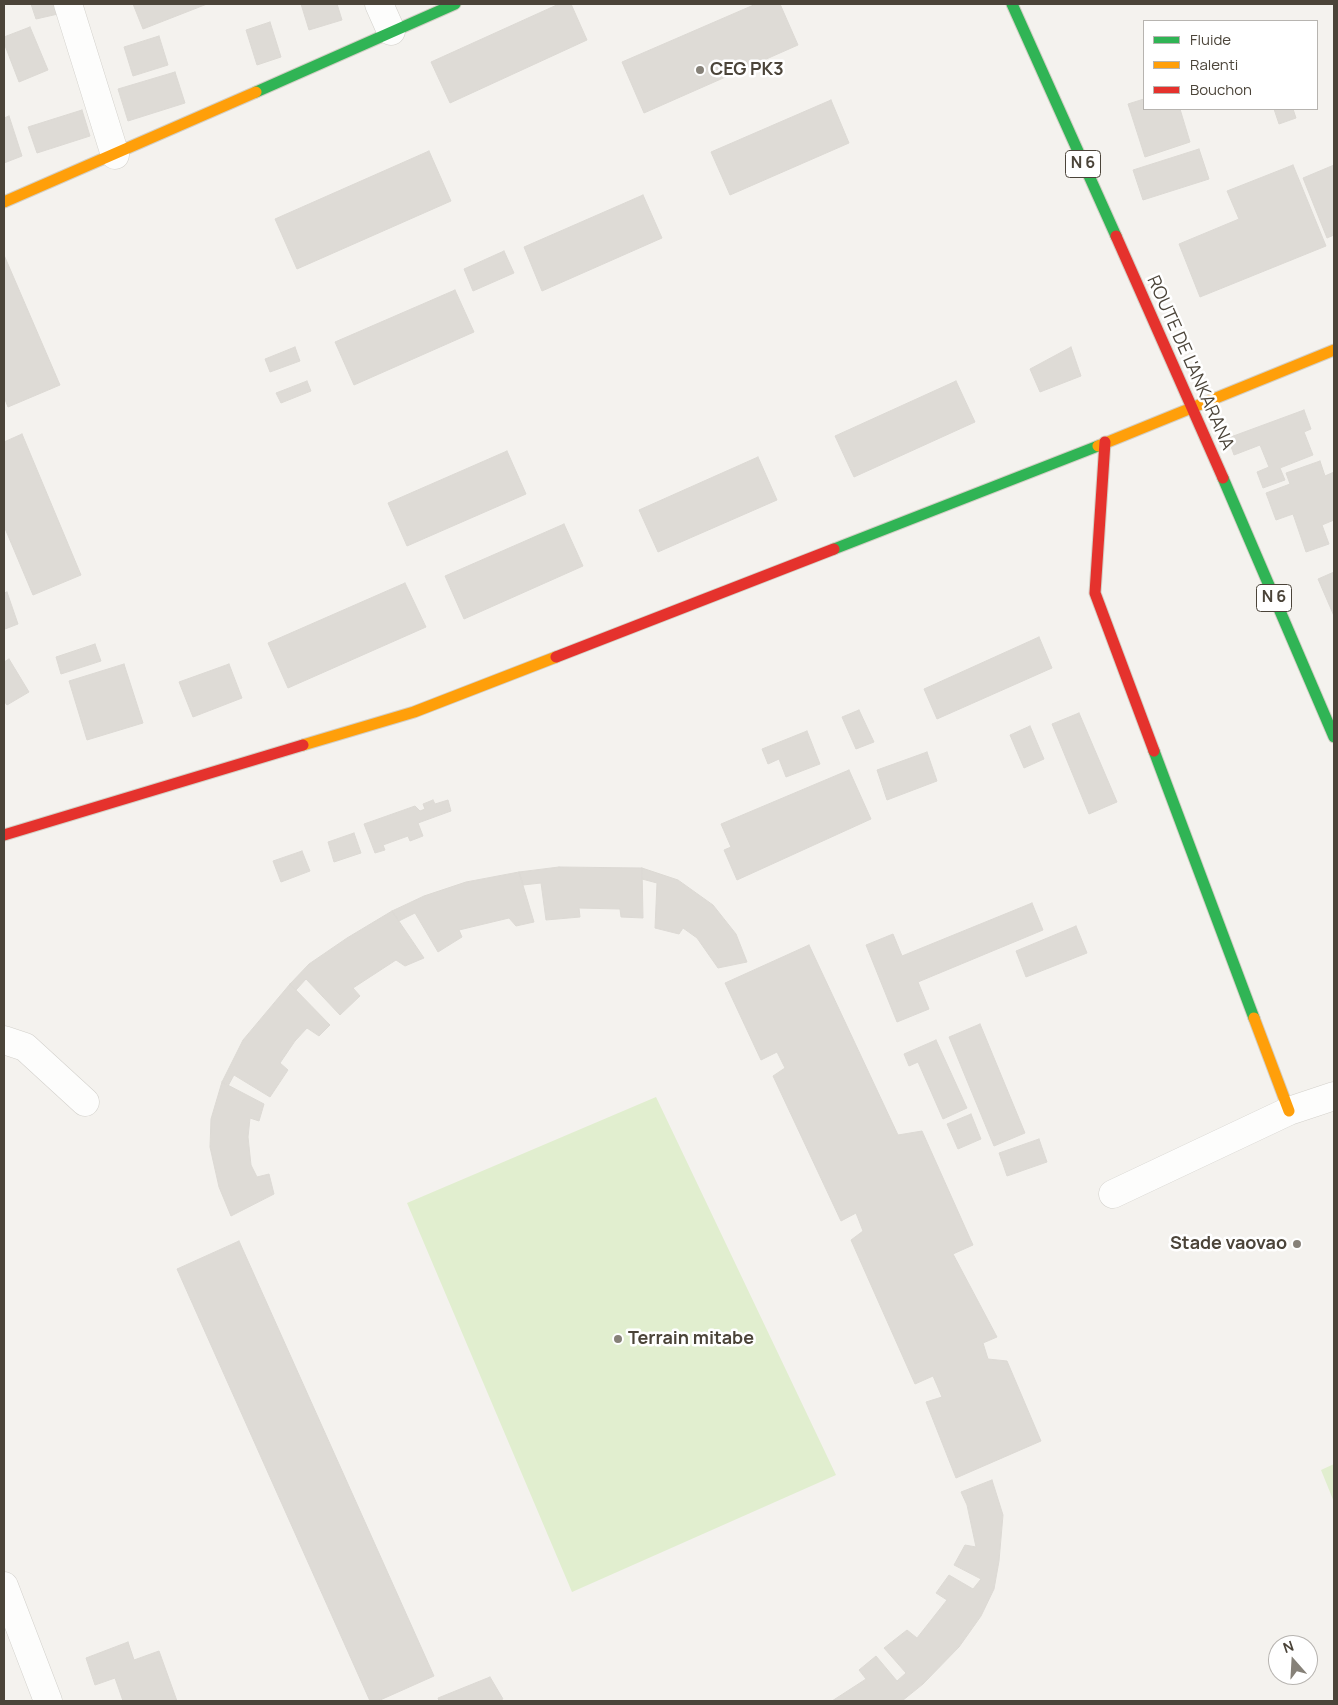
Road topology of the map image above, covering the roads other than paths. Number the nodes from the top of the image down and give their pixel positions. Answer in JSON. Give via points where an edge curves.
{"nodes":[{"id":1,"x":68,"y":4,"type":"edge"},
{"id":2,"x":379,"y":4,"type":"edge"},
{"id":3,"x":455,"y":4,"type":"edge"},
{"id":4,"x":1012,"y":4,"type":"edge"},
{"id":5,"x":391,"y":31,"type":"junction"},
{"id":6,"x":115,"y":155,"type":"junction"},
{"id":7,"x":4,"y":202,"type":"edge"},
{"id":8,"x":1334,"y":350,"type":"edge"},
{"id":9,"x":1193,"y":409,"type":"junction"},
{"id":10,"x":1105,"y":442,"type":"junction"},
{"id":11,"x":1334,"y":738,"type":"edge"},
{"id":12,"x":4,"y":835,"type":"edge"},
{"id":13,"x":4,"y":1040,"type":"edge"},
{"id":14,"x":1334,"y":1096,"type":"edge"},
{"id":15,"x":85,"y":1102,"type":"dead end"},
{"id":16,"x":1289,"y":1111,"type":"junction"},
{"id":17,"x":1112,"y":1194,"type":"dead end"},
{"id":18,"x":4,"y":1586,"type":"edge"},
{"id":19,"x":48,"y":1701,"type":"edge"}],
"edges":[{"from":1,"to":6,"type":"street"},
{"from":2,"to":5,"type":"street"},
{"from":3,"to":5,"type":"street"},
{"from":4,"to":9,"type":"street","name":"ROUTE DE L'ANKARANA","number":"N 6"},
{"from":5,"to":6,"type":"street"},
{"from":6,"to":7,"type":"street"},
{"from":8,"to":9,"type":"street"},
{"from":9,"to":10,"type":"street"},
{"from":9,"to":11,"type":"street","name":"ROUTE DE L'ANKARANA","number":"N 6"},
{"from":10,"to":12,"type":"street","via":[[414,712]]},
{"from":10,"to":16,"type":"street","via":[[1095,593]]},
{"from":13,"to":15,"type":"street","via":[[25,1047]]},
{"from":14,"to":16,"type":"street"},
{"from":16,"to":17,"type":"street"},
{"from":18,"to":19,"type":"street"}]}
